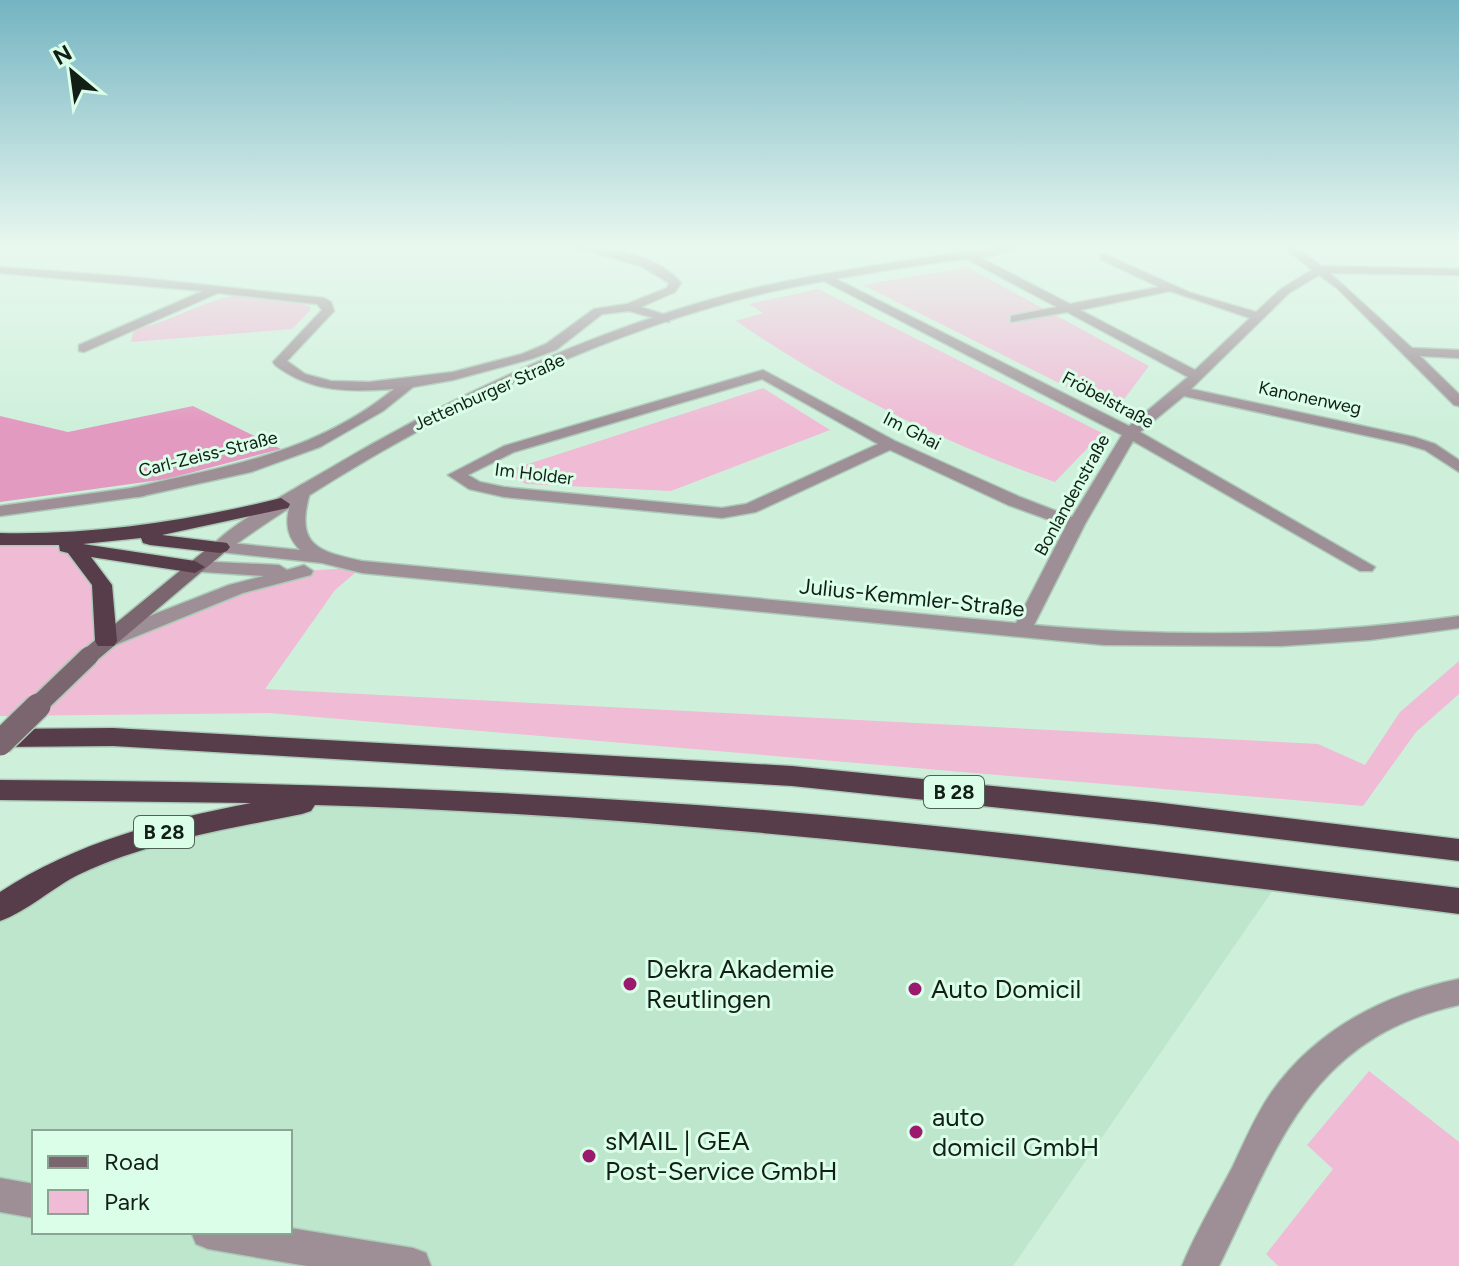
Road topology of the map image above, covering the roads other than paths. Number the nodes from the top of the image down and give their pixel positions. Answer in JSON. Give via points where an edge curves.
{"nodes":[{"id":1,"x":180,"y":306,"type":"edge"},
{"id":2,"x":327,"y":306,"type":"edge"},
{"id":3,"x":708,"y":306,"type":"edge"},
{"id":4,"x":881,"y":306,"type":"edge"},
{"id":5,"x":1063,"y":306,"type":"edge"},
{"id":6,"x":1083,"y":306,"type":"edge"},
{"id":7,"x":1219,"y":306,"type":"edge"},
{"id":8,"x":1269,"y":306,"type":"edge"},
{"id":9,"x":1361,"y":306,"type":"edge"},
{"id":10,"x":630,"y":307,"type":"joint"},
{"id":11,"x":1069,"y":309,"type":"junction"},
{"id":12,"x":1257,"y":316,"type":"junction"},
{"id":13,"x":665,"y":319,"type":"junction"},
{"id":14,"x":1015,"y":319,"type":"dead end"},
{"id":15,"x":84,"y":348,"type":"dead end"},
{"id":16,"x":1410,"y":352,"type":"junction"},
{"id":17,"x":1459,"y":354,"type":"edge"},
{"id":18,"x":1197,"y":376,"type":"junction"},
{"id":19,"x":733,"y":381,"type":"joint"},
{"id":20,"x":407,"y":385,"type":"junction"},
{"id":21,"x":1181,"y":391,"type":"junction"},
{"id":22,"x":1459,"y":402,"type":"edge"},
{"id":23,"x":1130,"y":433,"type":"junction"},
{"id":24,"x":890,"y":444,"type":"junction"},
{"id":25,"x":1459,"y":467,"type":"edge"},
{"id":26,"x":303,"y":489,"type":"junction"},
{"id":27,"x":281,"y":504,"type":"junction"},
{"id":28,"x":0,"y":511,"type":"edge"},
{"id":29,"x":1076,"y":524,"type":"junction"},
{"id":30,"x":122,"y":536,"type":"junction"},
{"id":31,"x":9,"y":540,"type":"edge"},
{"id":32,"x":220,"y":547,"type":"junction"},
{"id":33,"x":75,"y":549,"type":"junction"},
{"id":34,"x":322,"y":558,"type":"junction"},
{"id":35,"x":195,"y":567,"type":"junction"},
{"id":36,"x":362,"y":567,"type":"junction"},
{"id":37,"x":1366,"y":567,"type":"dead end"},
{"id":38,"x":304,"y":571,"type":"junction"},
{"id":39,"x":1459,"y":622,"type":"edge"},
{"id":40,"x":1021,"y":632,"type":"junction"},
{"id":41,"x":106,"y":641,"type":"junction"},
{"id":42,"x":0,"y":741,"type":"edge"},
{"id":43,"x":0,"y":790,"type":"edge"},
{"id":44,"x":343,"y":796,"type":"junction"},
{"id":45,"x":1459,"y":850,"type":"edge"},
{"id":46,"x":1459,"y":901,"type":"edge"},
{"id":47,"x":0,"y":908,"type":"edge"},
{"id":48,"x":1459,"y":992,"type":"edge"},
{"id":49,"x":0,"y":1195,"type":"edge"},
{"id":50,"x":32,"y":1201,"type":"edge"},
{"id":51,"x":220,"y":1234,"type":"edge"},
{"id":52,"x":413,"y":1266,"type":"edge"},
{"id":53,"x":1200,"y":1266,"type":"edge"}],
"edges":[{"from":1,"to":15,"type":"street"},
{"from":2,"to":20,"type":"street","via":[[281,359],[282,365],[294,374],[347,385]]},
{"from":3,"to":13,"type":"street","name":"Jettenburger Straße"},
{"from":4,"to":23,"type":"street","name":"Fröbelstraße"},
{"from":5,"to":11,"type":"street"},
{"from":6,"to":11,"type":"street"},
{"from":7,"to":12,"type":"street"},
{"from":8,"to":12,"type":"street","name":"Bonlandenstraße"},
{"from":9,"to":16,"type":"street"},
{"from":10,"to":13,"type":"street"},
{"from":10,"to":20,"type":"street","via":[[593,313],[559,342],[511,362]]},
{"from":11,"to":14,"type":"street"},
{"from":11,"to":18,"type":"street"},
{"from":12,"to":18,"type":"street","name":"Bonlandenstraße"},
{"from":13,"to":26,"type":"street","name":"Jettenburger Straße","via":[[452,406]]},
{"from":16,"to":17,"type":"street"},
{"from":16,"to":22,"type":"street"},
{"from":18,"to":21,"type":"street","name":"Bonlandenstraße"},
{"from":19,"to":24,"type":"street","name":"Im Ghai","via":[[755,374],[771,376]]},
{"from":19,"to":24,"type":"street","name":"Im Holder","via":[[509,449],[459,472],[457,478],[504,492],[722,513],[750,508]]},
{"from":20,"to":28,"type":"street","name":"Carl-Zeiss-Straße","via":[[349,427],[293,454],[138,492]]},
{"from":21,"to":23,"type":"street","name":"Bonlandenstraße"},
{"from":21,"to":25,"type":"street","name":"Kanonenweg","via":[[1430,447]]},
{"from":23,"to":29,"type":"street","name":"Bonlandenstraße"},
{"from":23,"to":37,"type":"street","name":"Fröbelstraße"},
{"from":24,"to":29,"type":"street","name":"Im Ghai"},
{"from":26,"to":27,"type":"street","name":"Jettenburger Straße"},
{"from":26,"to":34,"type":"street","via":[[295,530],[304,547]]},
{"from":27,"to":30,"type":"highway"},
{"from":27,"to":32,"type":"street","name":"Jettenburger Straße"},
{"from":29,"to":40,"type":"street","name":"Bonlandenstraße"},
{"from":30,"to":31,"type":"highway"},
{"from":30,"to":32,"type":"highway"},
{"from":31,"to":33,"type":"highway"},
{"from":32,"to":34,"type":"street","name":"Julius-Kemmler-Straße"},
{"from":32,"to":35,"type":"main road","name":"Jettenburger Straße"},
{"from":33,"to":35,"type":"highway"},
{"from":33,"to":41,"type":"highway","via":[[102,585]]},
{"from":34,"to":36,"type":"street","name":"Julius-Kemmler-Straße"},
{"from":35,"to":38,"type":"street","name":"Julius-Kemmler-Straße"},
{"from":35,"to":41,"type":"main road","name":"Jettenburger Straße"},
{"from":36,"to":38,"type":"street","name":"Julius-Kemmler-Straße"},
{"from":36,"to":40,"type":"street","name":"Julius-Kemmler-Straße"},
{"from":38,"to":41,"type":"street","name":"Julius-Kemmler-Straße","via":[[236,589]]},
{"from":39,"to":40,"type":"street","name":"Julius-Kemmler-Straße","via":[[1277,641],[1183,642]]},
{"from":41,"to":42,"type":"main road","name":"Jettenburger Straße","bridge":true},
{"from":42,"to":45,"type":"highway","number":"B 28","via":[[113,737],[792,776]]},
{"from":43,"to":44,"type":"highway","number":"B 28"},
{"from":44,"to":46,"type":"highway","number":"B 28","via":[[873,831]]},
{"from":44,"to":47,"type":"highway","number":"B 28","via":[[129,843],[66,867]]},
{"from":48,"to":53,"type":"street","via":[[1402,1007],[1340,1043],[1306,1076],[1282,1104]]},
{"from":49,"to":50,"type":"street"},
{"from":51,"to":52,"type":"street"}]}
